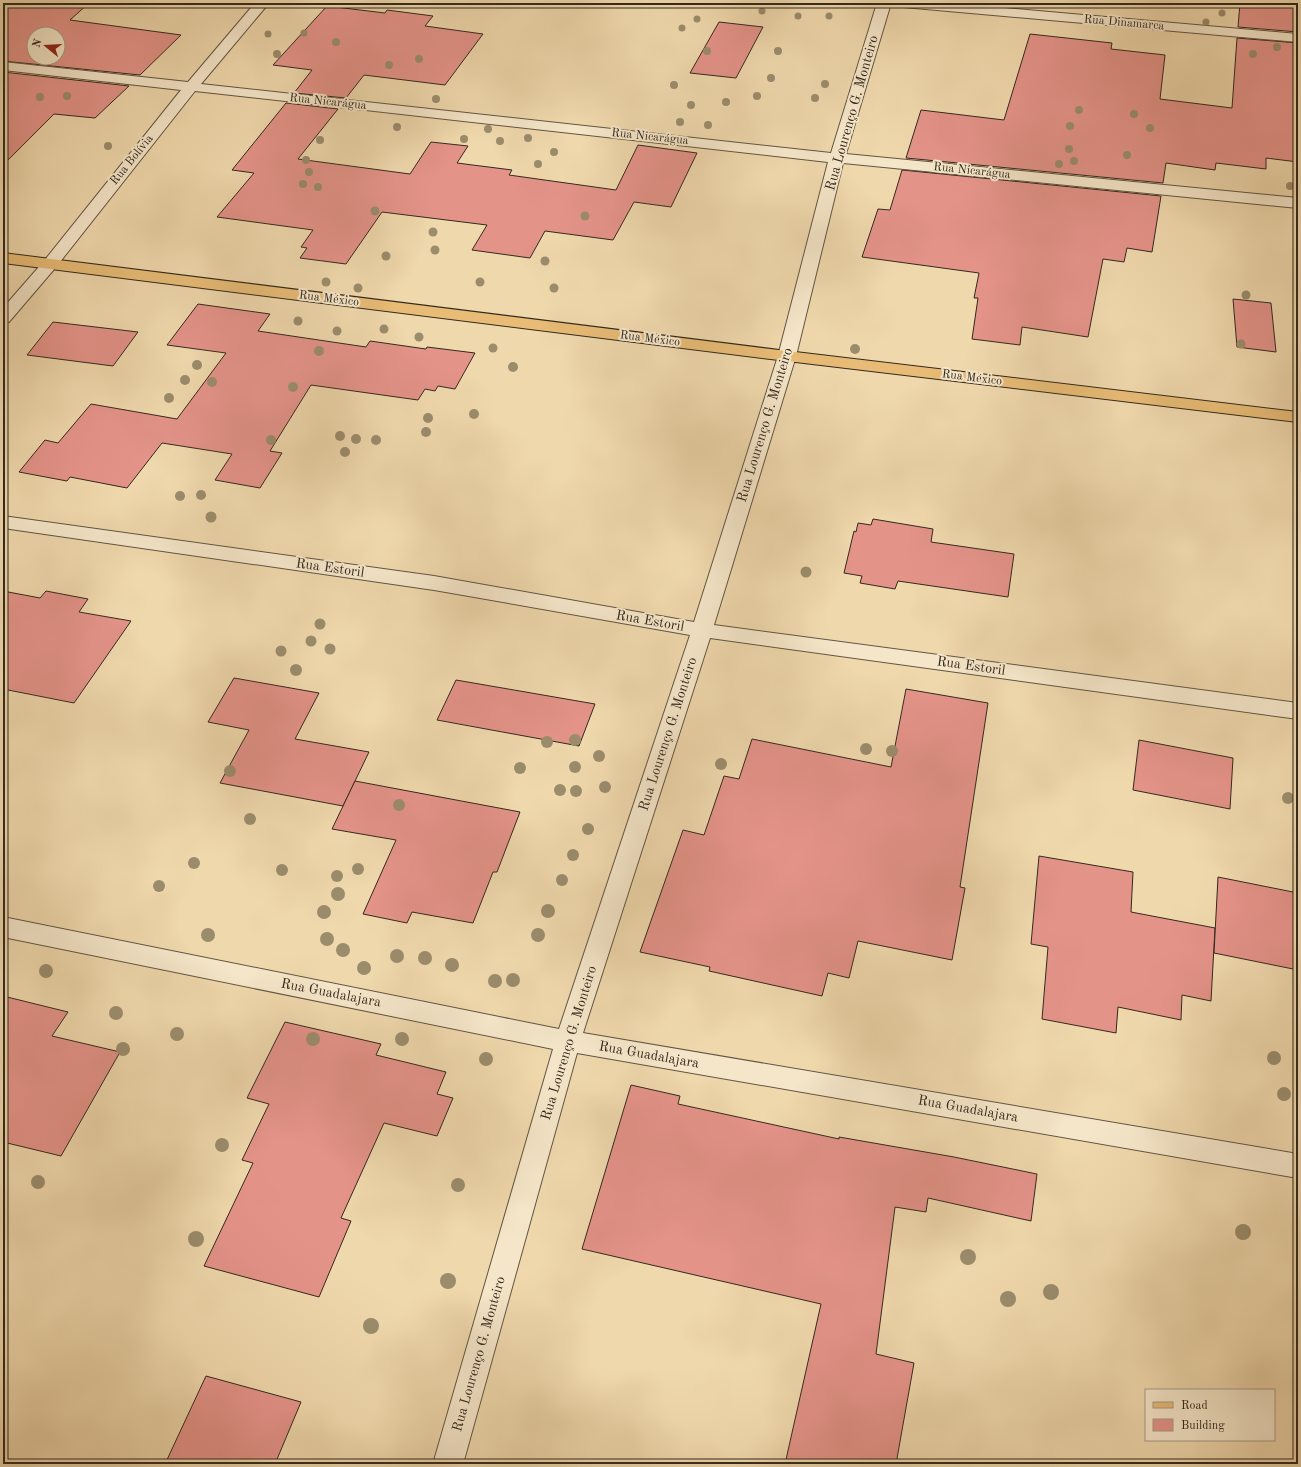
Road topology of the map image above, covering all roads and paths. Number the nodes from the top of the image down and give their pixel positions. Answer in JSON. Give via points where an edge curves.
{"nodes":[{"id":1,"x":262,"y":3,"type":"edge"},
{"id":2,"x":884,"y":3,"type":"edge"},
{"id":3,"x":903,"y":3,"type":"edge"},
{"id":4,"x":1298,"y":38,"type":"edge"},
{"id":5,"x":3,"y":66,"type":"edge"},
{"id":6,"x":191,"y":87,"type":"junction"},
{"id":7,"x":837,"y":158,"type":"junction"},
{"id":8,"x":1298,"y":203,"type":"edge"},
{"id":9,"x":3,"y":258,"type":"edge"},
{"id":10,"x":50,"y":264,"type":"junction"},
{"id":11,"x":3,"y":318,"type":"edge"},
{"id":12,"x":787,"y":356,"type":"junction"},
{"id":13,"x":1298,"y":417,"type":"edge"},
{"id":14,"x":3,"y":522,"type":"edge"},
{"id":15,"x":702,"y":630,"type":"junction"},
{"id":16,"x":1298,"y":711,"type":"edge"},
{"id":17,"x":3,"y":927,"type":"edge"},
{"id":18,"x":568,"y":1041,"type":"junction"},
{"id":19,"x":1298,"y":1166,"type":"edge"},
{"id":20,"x":448,"y":1464,"type":"edge"}],
"edges":[{"from":1,"to":6,"type":"street","name":"Rua Bolívia"},
{"from":2,"to":7,"type":"street","name":"Rua Lourenço G. Monteiro"},
{"from":3,"to":4,"type":"street","name":"Rua Dinamarca"},
{"from":5,"to":6,"type":"street","name":"Rua Nicarágua"},
{"from":6,"to":7,"type":"street","name":"Rua Nicarágua"},
{"from":6,"to":10,"type":"street","name":"Rua Bolívia"},
{"from":7,"to":8,"type":"street","name":"Rua Nicarágua"},
{"from":7,"to":12,"type":"street","name":"Rua Lourenço G. Monteiro"},
{"from":9,"to":10,"type":"main road","name":"Rua México"},
{"from":10,"to":11,"type":"street","name":"Rua Bolívia"},
{"from":10,"to":12,"type":"main road","name":"Rua México"},
{"from":12,"to":13,"type":"main road","name":"Rua México"},
{"from":12,"to":15,"type":"street","name":"Rua Lourenço G. Monteiro"},
{"from":14,"to":15,"type":"street","name":"Rua Estoril","via":[[434,583]]},
{"from":15,"to":16,"type":"street","name":"Rua Estoril"},
{"from":15,"to":18,"type":"street","name":"Rua Lourenço G. Monteiro"},
{"from":17,"to":18,"type":"street","name":"Rua Guadalajara"},
{"from":18,"to":19,"type":"street","name":"Rua Guadalajara"},
{"from":18,"to":20,"type":"street","name":"Rua Lourenço G. Monteiro"}]}
